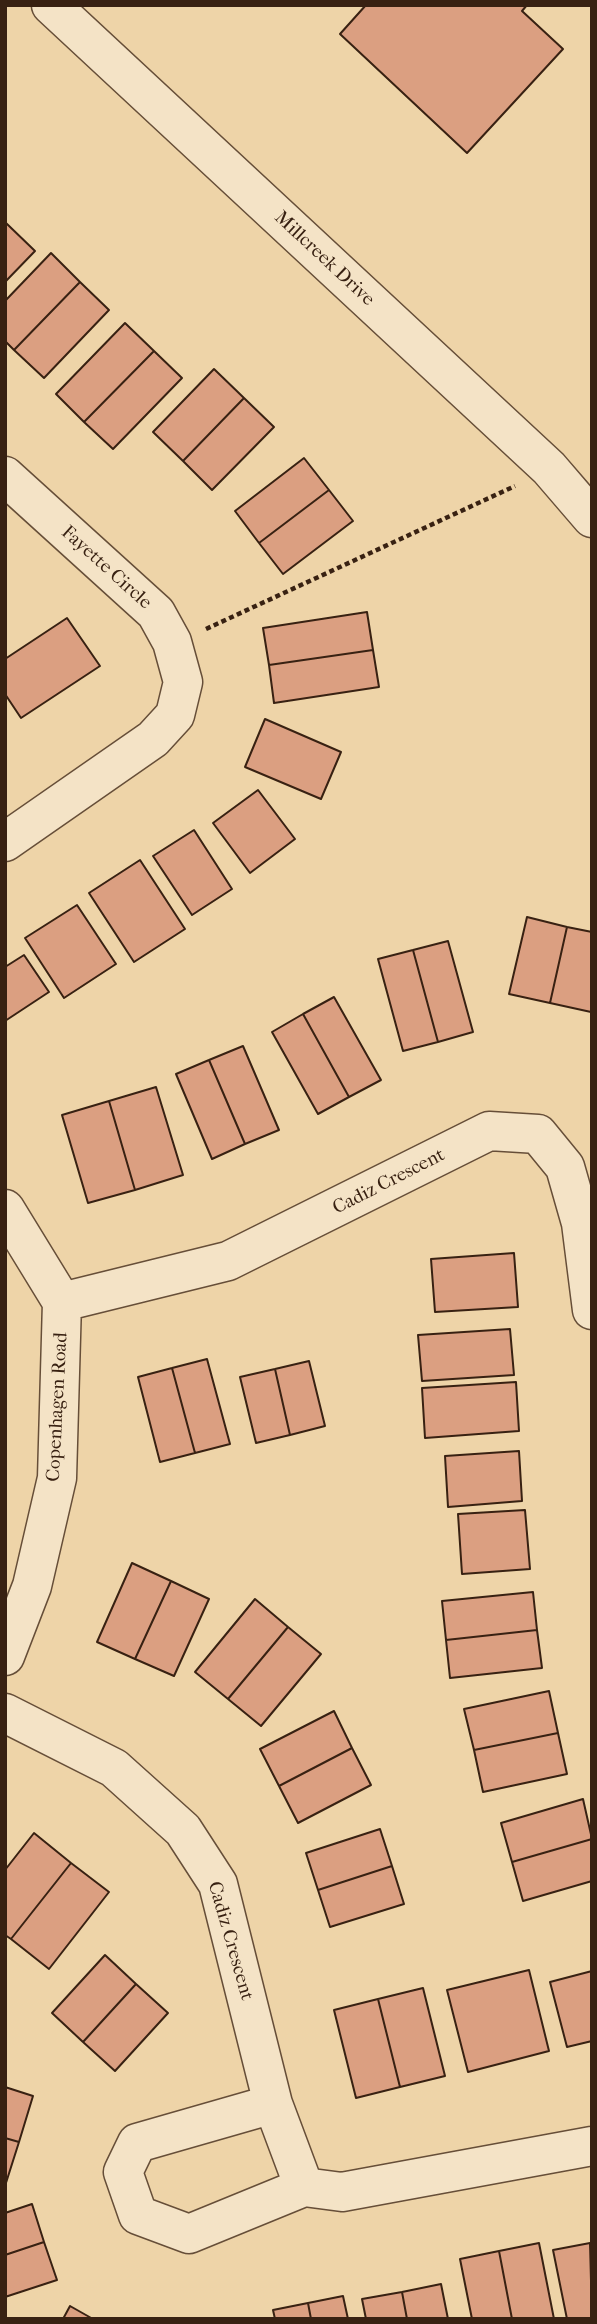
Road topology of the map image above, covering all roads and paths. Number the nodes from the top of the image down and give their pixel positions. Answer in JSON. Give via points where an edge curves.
{"nodes":[{"id":1,"x":51,"y":5,"type":"edge"},
{"id":2,"x":549,"y":468,"type":"junction"},
{"id":3,"x":5,"y":476,"type":"edge"},
{"id":4,"x":592,"y":517,"type":"edge"},
{"id":5,"x":172,"y":642,"type":"junction"},
{"id":6,"x":5,"y":842,"type":"edge"},
{"id":7,"x":5,"y":1209,"type":"edge"},
{"id":8,"x":62,"y":1302,"type":"junction"},
{"id":9,"x":592,"y":1310,"type":"edge"},
{"id":10,"x":5,"y":1656,"type":"edge"},
{"id":11,"x":5,"y":1713,"type":"edge"},
{"id":12,"x":273,"y":2104,"type":"junction"},
{"id":13,"x":592,"y":2146,"type":"edge"},
{"id":14,"x":303,"y":2188,"type":"junction"}],
"edges":[{"from":1,"to":2,"type":"street","name":"Millcreek Drive"},
{"from":2,"to":4,"type":"street","name":"Millcreek Drive"},
{"from":2,"to":5,"type":"path","via":[[482,503]]},
{"from":3,"to":5,"type":"street","name":"Fayette Circle","via":[[156,613]]},
{"from":5,"to":6,"type":"street","name":"Fayette Circle","via":[[183,682],[175,715],[153,739]]},
{"from":7,"to":8,"type":"street"},
{"from":8,"to":9,"type":"street","name":"Cadiz Crescent","via":[[228,1261],[489,1131],[538,1134],[565,1167],[581,1223]]},
{"from":8,"to":10,"type":"street","name":"Copenhagen Road","via":[[57,1478],[32,1586]]},
{"from":11,"to":12,"type":"street","name":"Cadiz Crescent","via":[[114,1768],[183,1830],[218,1884]]},
{"from":12,"to":14,"type":"street","name":"Cadiz Crescent"},
{"from":12,"to":14,"type":"street","via":[[137,2143],[123,2172],[138,2215],[189,2234]]},
{"from":13,"to":14,"type":"street","via":[[342,2192]]}]}
